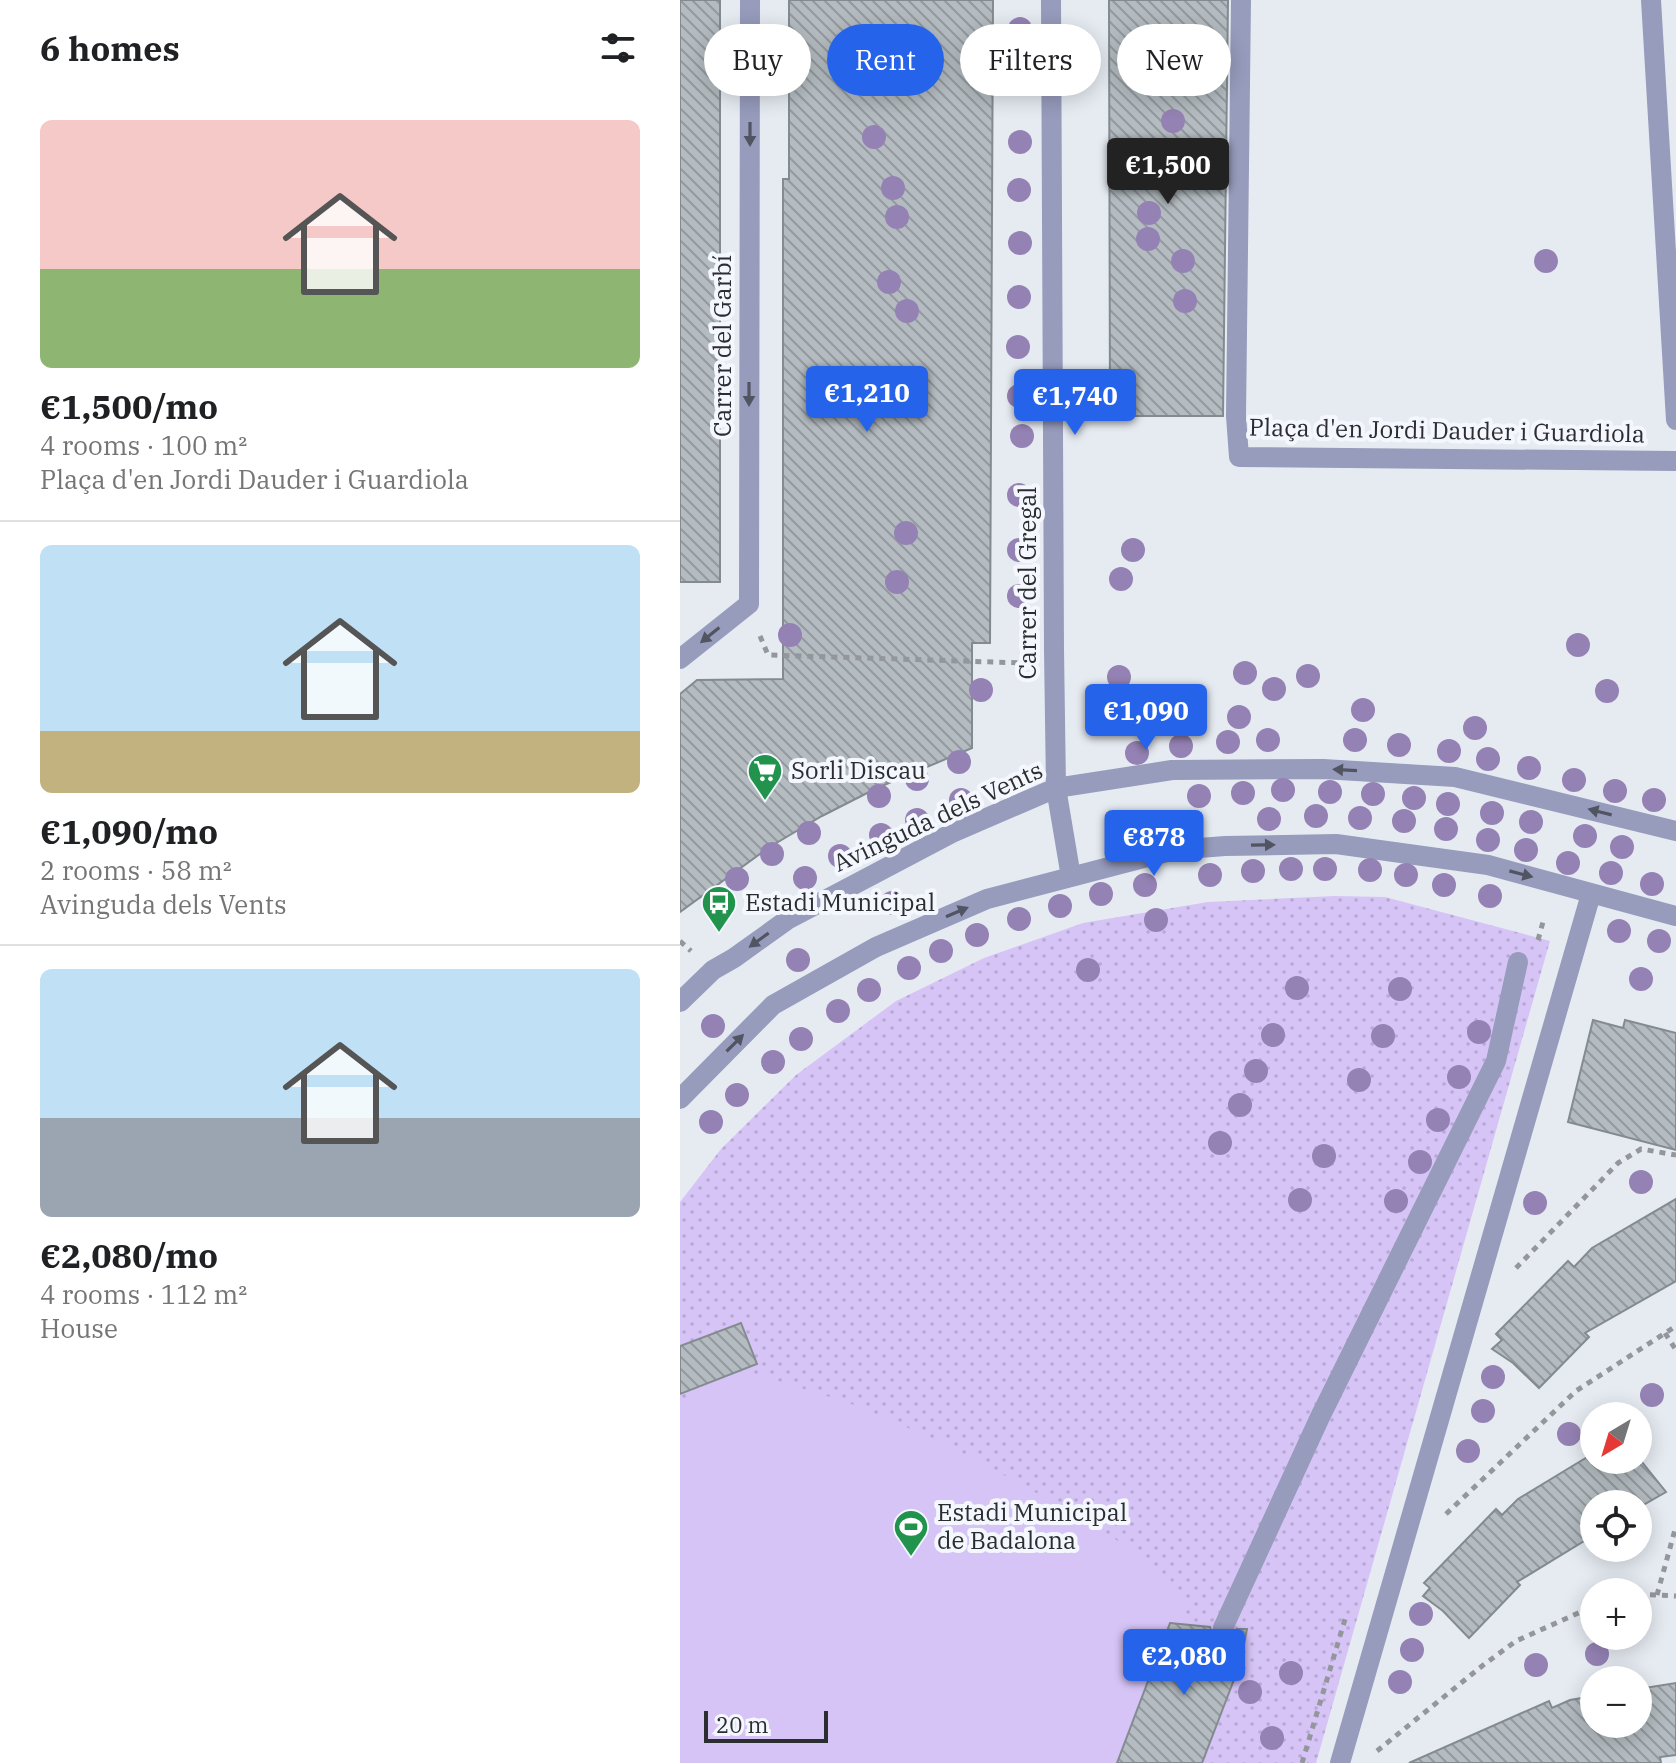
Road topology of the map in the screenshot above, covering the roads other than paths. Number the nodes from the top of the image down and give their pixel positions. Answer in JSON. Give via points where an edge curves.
{"nodes":[{"id":1,"x":750,"y":0,"type":"edge"},
{"id":2,"x":1051,"y":0,"type":"edge"},
{"id":3,"x":1241,"y":0,"type":"edge"},
{"id":4,"x":1651,"y":0,"type":"edge"},
{"id":5,"x":1676,"y":420,"type":"edge"},
{"id":6,"x":1676,"y":461,"type":"edge"},
{"id":7,"x":680,"y":659,"type":"edge"},
{"id":8,"x":1056,"y":788,"type":"junction"},
{"id":9,"x":1676,"y":831,"type":"edge"},
{"id":10,"x":1071,"y":877,"type":"junction"},
{"id":11,"x":1591,"y":894,"type":"junction"},
{"id":12,"x":1676,"y":916,"type":"edge"},
{"id":13,"x":1518,"y":962,"type":"dead end"},
{"id":14,"x":680,"y":1002,"type":"edge"},
{"id":15,"x":680,"y":1099,"type":"edge"},
{"id":16,"x":1223,"y":1628,"type":"dead end"},
{"id":17,"x":1340,"y":1763,"type":"edge"}],
"edges":[{"from":1,"to":7,"type":"street","name":"Carrer del Garbí","one_way":true,"via":[[749,604]]},
{"from":2,"to":8,"type":"street","name":"Carrer del Gregal"},
{"from":3,"to":6,"type":"street","name":"Plaça d'en Jordi Dauder i Guardiola","via":[[1239,457]]},
{"from":4,"to":5,"type":"street","name":"Plaça d'en Jordi Dauder i Guardiola"},
{"from":9,"to":8,"type":"street","name":"Avinguda dels Vents","one_way":true,"via":[[1455,777],[1323,769],[1172,770]]},
{"from":8,"to":10,"type":"street","name":"Carrer del Gregal"},
{"from":8,"to":14,"type":"street","name":"Avinguda dels Vents","one_way":true,"via":[[954,832],[787,920],[713,970]]},
{"from":10,"to":11,"type":"street","one_way":true,"via":[[1174,850],[1336,844],[1488,865]]},
{"from":15,"to":10,"type":"street","one_way":true,"via":[[773,1005],[799,990],[876,947],[987,899]]},
{"from":11,"to":12,"type":"street"},
{"from":11,"to":17,"type":"street"},
{"from":13,"to":16,"type":"street","via":[[1496,1061],[1320,1417]]}]}
